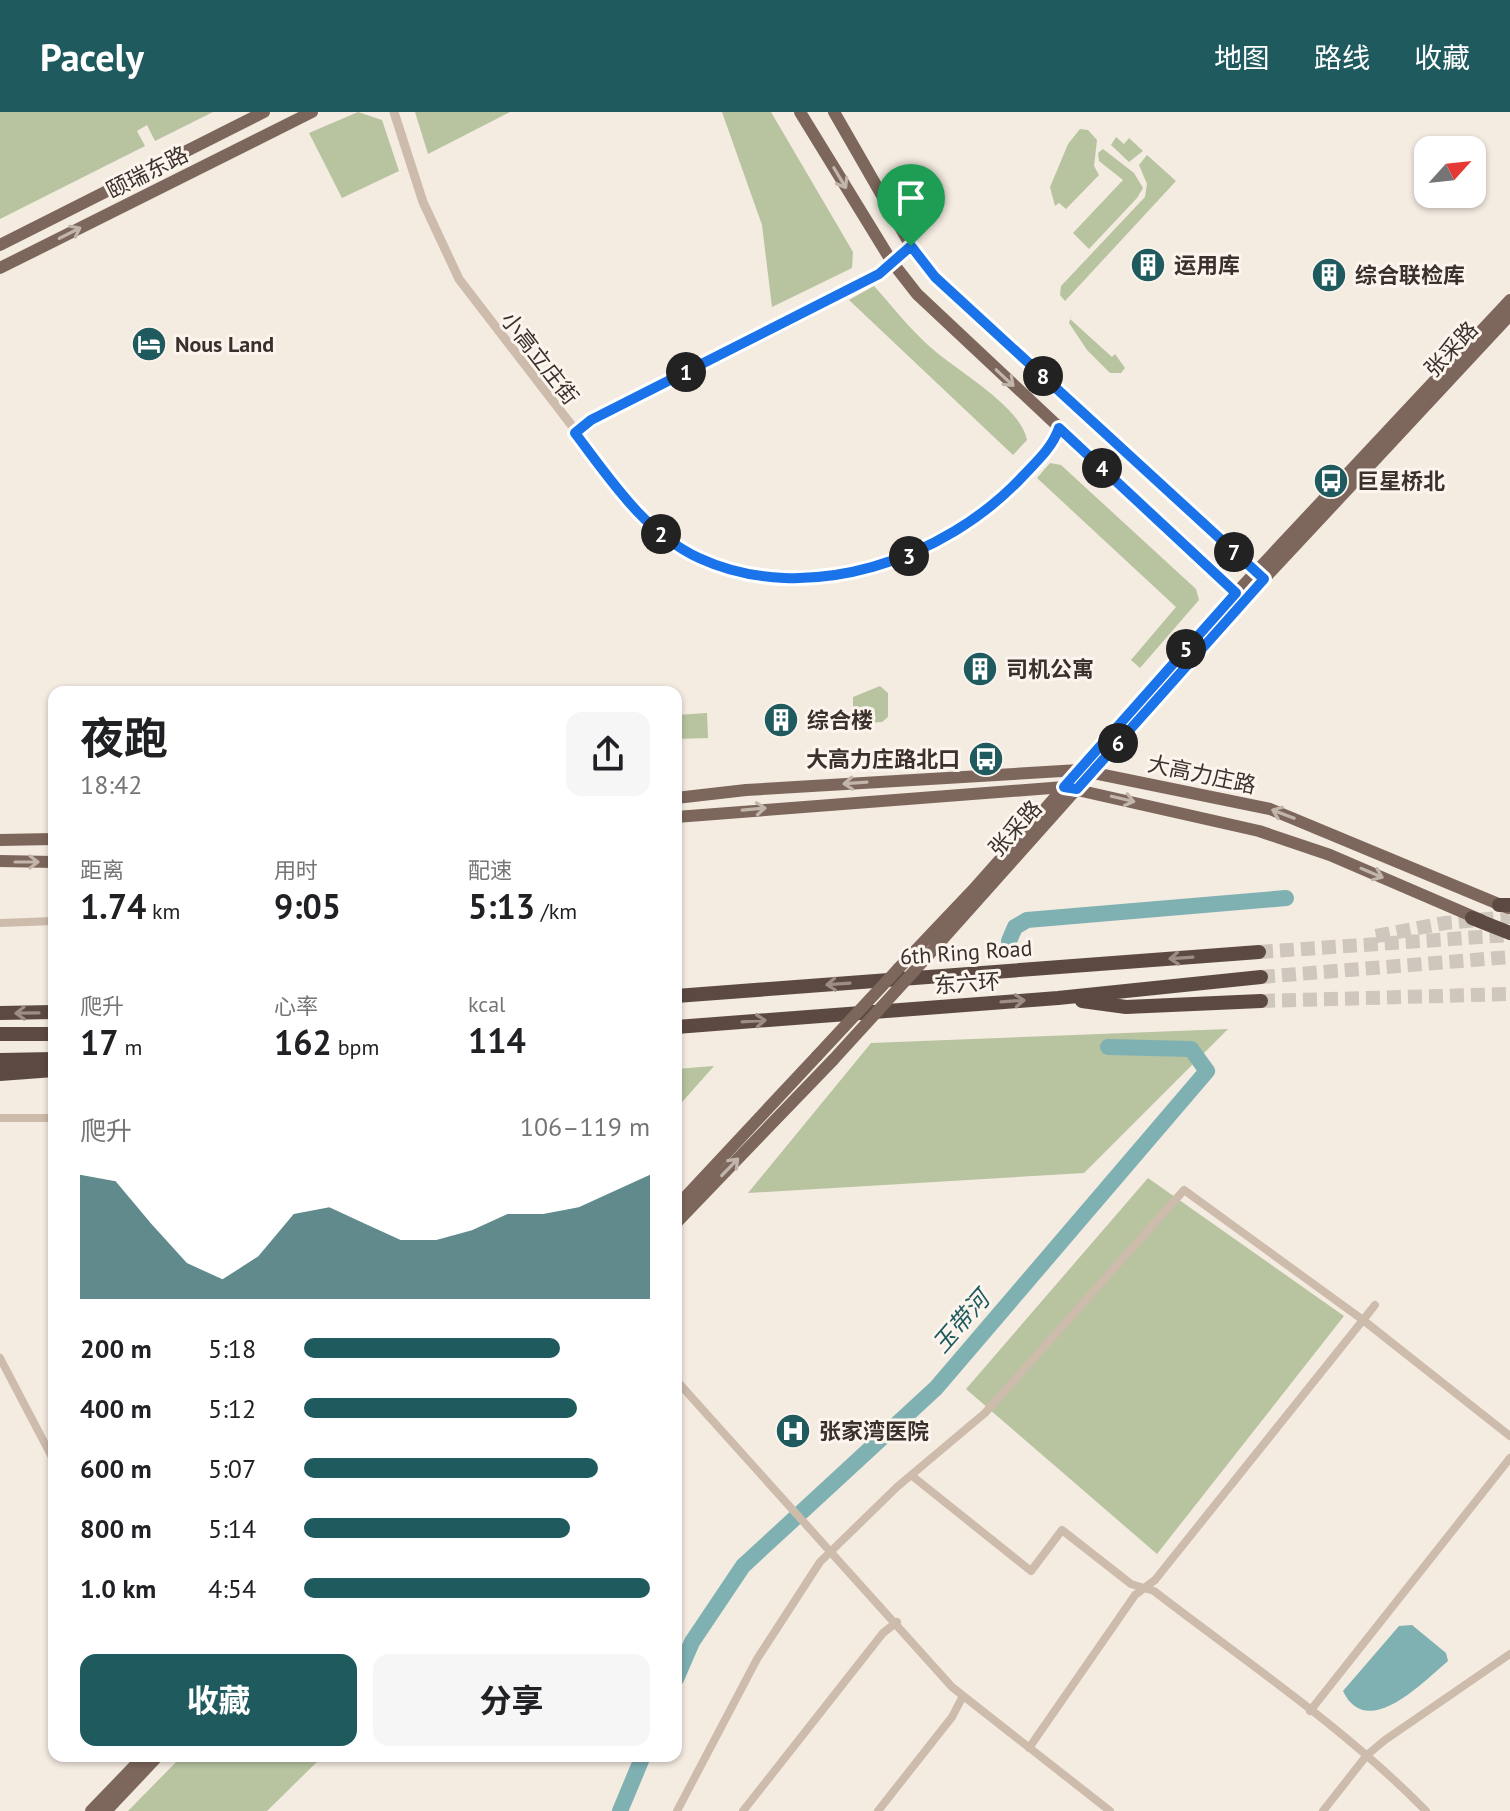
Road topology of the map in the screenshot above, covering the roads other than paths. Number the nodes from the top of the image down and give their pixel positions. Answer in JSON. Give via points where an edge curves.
{"nodes":[{"id":1,"x":264,"y":112,"type":"edge"},
{"id":2,"x":312,"y":112,"type":"edge"},
{"id":3,"x":394,"y":112,"type":"edge"},
{"id":4,"x":800,"y":112,"type":"edge"},
{"id":5,"x":834,"y":112,"type":"edge"},
{"id":6,"x":0,"y":245,"type":"edge"},
{"id":7,"x":911,"y":246,"type":"junction"},
{"id":8,"x":892,"y":262,"type":"junction"},
{"id":9,"x":0,"y":268,"type":"edge"},
{"id":10,"x":1510,"y":300,"type":"edge"},
{"id":11,"x":1510,"y":315,"type":"edge"},
{"id":12,"x":1059,"y":428,"type":"junction"},
{"id":13,"x":575,"y":433,"type":"junction"},
{"id":14,"x":1260,"y":576,"type":"junction"},
{"id":15,"x":1240,"y":597,"type":"junction"},
{"id":16,"x":1085,"y":771,"type":"junction"},
{"id":17,"x":1005,"y":772,"type":"junction"},
{"id":18,"x":1070,"y":788,"type":"junction"},
{"id":19,"x":1009,"y":792,"type":"junction"},
{"id":20,"x":682,"y":798,"type":"edge"},
{"id":21,"x":682,"y":817,"type":"edge"},
{"id":22,"x":48,"y":839,"type":"edge"},
{"id":23,"x":0,"y":840,"type":"edge"},
{"id":24,"x":0,"y":861,"type":"edge"},
{"id":25,"x":48,"y":862,"type":"edge"},
{"id":26,"x":1506,"y":906,"type":"edge"},
{"id":27,"x":1472,"y":918,"type":"joint"},
{"id":28,"x":48,"y":921,"type":"edge"},
{"id":29,"x":0,"y":923,"type":"edge"},
{"id":30,"x":1510,"y":930,"type":"edge"},
{"id":31,"x":1259,"y":952,"type":"tunnel mouth"},
{"id":32,"x":1261,"y":977,"type":"tunnel mouth"},
{"id":33,"x":682,"y":996,"type":"edge"},
{"id":34,"x":1058,"y":998,"type":"junction"},
{"id":35,"x":1261,"y":1001,"type":"tunnel mouth"},
{"id":36,"x":48,"y":1012,"type":"edge"},
{"id":37,"x":0,"y":1013,"type":"edge"},
{"id":38,"x":682,"y":1027,"type":"edge"},
{"id":39,"x":0,"y":1034,"type":"edge"},
{"id":40,"x":48,"y":1034,"type":"edge"},
{"id":41,"x":48,"y":1059,"type":"edge"},
{"id":42,"x":0,"y":1060,"type":"edge"},
{"id":43,"x":48,"y":1070,"type":"edge"},
{"id":44,"x":0,"y":1074,"type":"edge"},
{"id":45,"x":0,"y":1118,"type":"edge"},
{"id":46,"x":48,"y":1118,"type":"edge"},
{"id":47,"x":682,"y":1201,"type":"edge"},
{"id":48,"x":682,"y":1217,"type":"edge"},
{"id":49,"x":1375,"y":1305,"type":"dead end"},
{"id":50,"x":1363,"y":1320,"type":"junction"},
{"id":51,"x":0,"y":1358,"type":"edge"},
{"id":52,"x":682,"y":1386,"type":"edge"},
{"id":53,"x":1510,"y":1436,"type":"edge"},
{"id":54,"x":48,"y":1450,"type":"edge"},
{"id":55,"x":1510,"y":1458,"type":"edge"},
{"id":56,"x":911,"y":1475,"type":"junction"},
{"id":57,"x":831,"y":1549,"type":"junction"},
{"id":58,"x":1144,"y":1588,"type":"junction"},
{"id":59,"x":897,"y":1622,"type":"junction"},
{"id":60,"x":1510,"y":1654,"type":"edge"},
{"id":61,"x":963,"y":1696,"type":"junction"},
{"id":62,"x":1310,"y":1711,"type":"junction"},
{"id":63,"x":1029,"y":1748,"type":"junction"},
{"id":64,"x":1367,"y":1755,"type":"junction"},
{"id":65,"x":138,"y":1762,"type":"edge"},
{"id":66,"x":152,"y":1762,"type":"edge"},
{"id":67,"x":91,"y":1811,"type":"edge"},
{"id":68,"x":106,"y":1811,"type":"edge"},
{"id":69,"x":677,"y":1811,"type":"edge"},
{"id":70,"x":743,"y":1811,"type":"edge"},
{"id":71,"x":878,"y":1811,"type":"edge"},
{"id":72,"x":1110,"y":1811,"type":"edge"},
{"id":73,"x":1323,"y":1811,"type":"edge"},
{"id":74,"x":1426,"y":1811,"type":"edge"}],
"edges":[{"from":1,"to":6,"type":"main road","name":"颐瑞东路"},
{"from":9,"to":2,"type":"main road","name":"颐瑞东路","one_way":true},
{"from":3,"to":13,"type":"street","name":"小高立庄街","via":[[427,213],[459,279]]},
{"from":4,"to":8,"type":"main road","one_way":true},
{"from":5,"to":7,"type":"main road"},
{"from":7,"to":8,"type":"street"},
{"from":7,"to":14,"type":"main road","via":[[935,277]]},
{"from":8,"to":12,"type":"main road","one_way":true,"via":[[917,294]]},
{"from":8,"to":13,"type":"street","via":[[873,277],[591,420]]},
{"from":10,"to":14,"type":"main road","name":"张采路"},
{"from":11,"to":14,"type":"main road","name":"张采路"},
{"from":12,"to":13,"type":"street","name":"小高立庄街","via":[[1053,445],[1002,498],[945,539],[875,566],[807,575],[727,568],[665,537],[642,517]]},
{"from":12,"to":15,"type":"main road"},
{"from":14,"to":15,"type":"main road","name":"张采路"},
{"from":15,"to":16,"type":"main road","name":"张采路"},
{"from":16,"to":17,"type":"main road","name":"大高力庄路"},
{"from":16,"to":18,"type":"main road","name":"张采路"},
{"from":26,"to":16,"type":"main road","name":"大高力庄路","one_way":true,"via":[[1270,809]]},
{"from":17,"to":19,"type":"main road","via":[[1015,784]]},
{"from":17,"to":20,"type":"main road","name":"大高力庄路","one_way":true},
{"from":18,"to":19,"type":"main road","name":"大高力庄路"},
{"from":18,"to":27,"type":"main road","name":"大高力庄路","one_way":true,"via":[[1259,831],[1330,855]]},
{"from":18,"to":47,"type":"main road","name":"张采路","bridge":true},
{"from":48,"to":18,"type":"main road","name":"张采路","one_way":true,"bridge":true,"via":[[916,969]]},
{"from":21,"to":19,"type":"main road","name":"大高力庄路","one_way":true},
{"from":22,"to":23,"type":"main road"},
{"from":24,"to":25,"type":"main road","one_way":true},
{"from":27,"to":30,"type":"highway"},
{"from":28,"to":29,"type":"street"},
{"from":31,"to":33,"type":"highway","name":"6th Ring Road","one_way":true},
{"from":32,"to":34,"type":"highway","name":"东六环"},
{"from":34,"to":35,"type":"highway","via":[[1126,1007]]},
{"from":38,"to":34,"type":"highway","name":"东六环","one_way":true},
{"from":36,"to":37,"type":"highway","one_way":true},
{"from":39,"to":40,"type":"highway"},
{"from":41,"to":42,"type":"highway"},
{"from":43,"to":44,"type":"highway"},
{"from":45,"to":46,"type":"street"},
{"from":49,"to":50,"type":"street"},
{"from":50,"to":53,"type":"street"},
{"from":50,"to":56,"type":"street","via":[[1184,1190],[985,1413]]},
{"from":50,"to":58,"type":"street"},
{"from":51,"to":54,"type":"street"},
{"from":52,"to":57,"type":"street"},
{"from":55,"to":62,"type":"street"},
{"from":56,"to":57,"type":"street"},
{"from":56,"to":58,"type":"street","via":[[1031,1571],[1062,1530],[1131,1584]]},
{"from":57,"to":59,"type":"street"},
{"from":57,"to":69,"type":"street","via":[[757,1659]]},
{"from":58,"to":62,"type":"street"},
{"from":58,"to":63,"type":"street"},
{"from":59,"to":61,"type":"street"},
{"from":59,"to":70,"type":"street"},
{"from":60,"to":64,"type":"street"},
{"from":61,"to":63,"type":"street"},
{"from":61,"to":71,"type":"street"},
{"from":62,"to":64,"type":"street"},
{"from":63,"to":72,"type":"street"},
{"from":64,"to":73,"type":"street"},
{"from":64,"to":74,"type":"street"},
{"from":65,"to":67,"type":"main road"},
{"from":66,"to":68,"type":"main road"}]}
